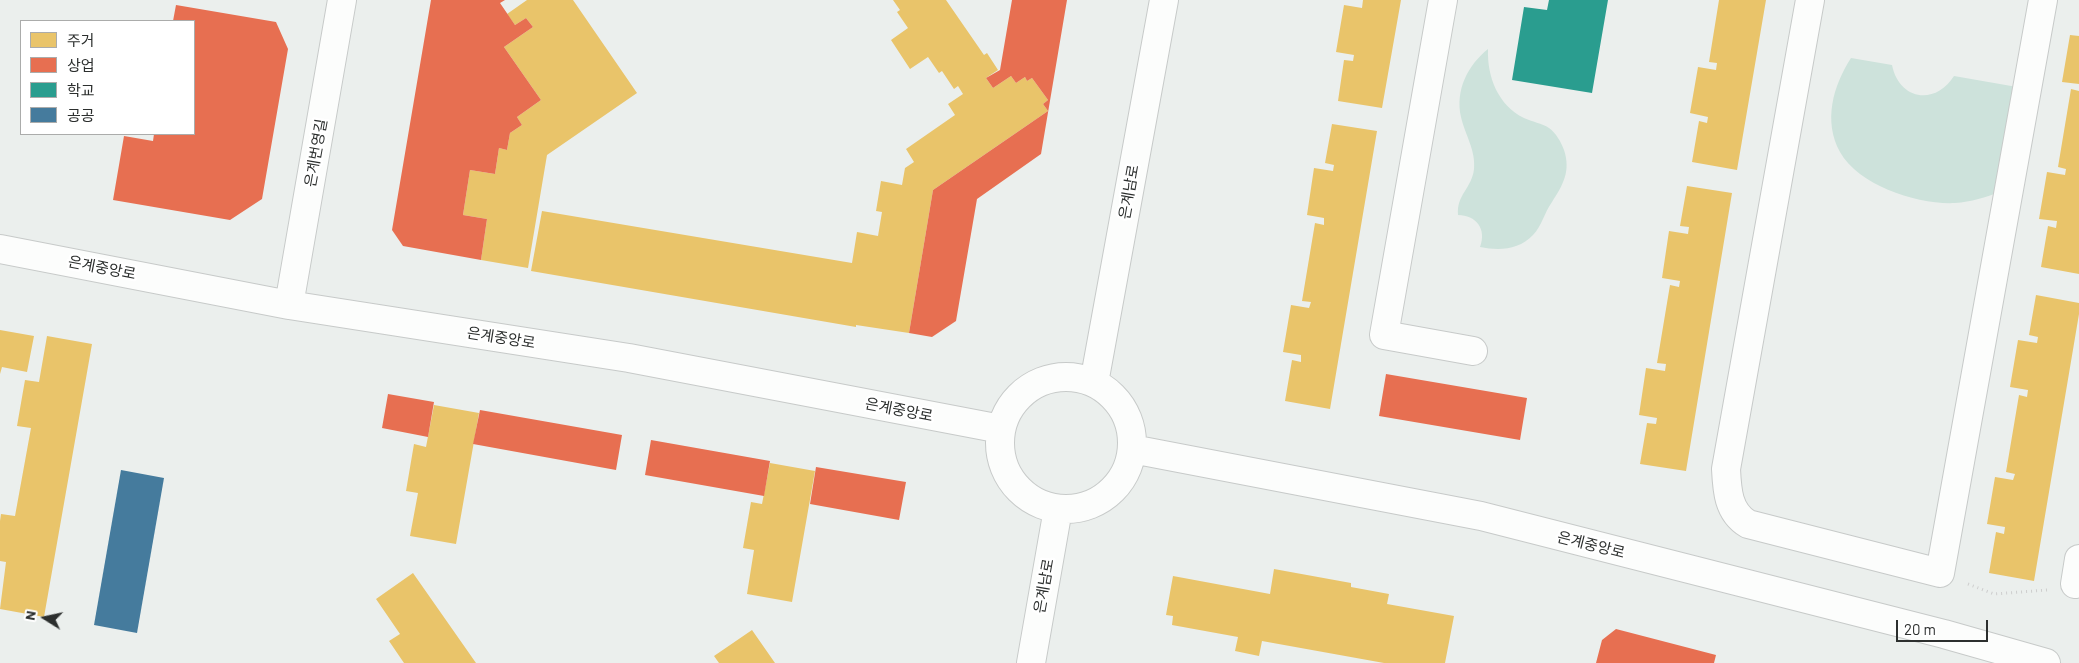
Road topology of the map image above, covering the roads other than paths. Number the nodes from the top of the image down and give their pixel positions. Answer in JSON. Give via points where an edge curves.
{"nodes":[{"id":1,"x":342,"y":0,"type":"edge"},
{"id":2,"x":1164,"y":0,"type":"edge"},
{"id":3,"x":1443,"y":0,"type":"edge"},
{"id":4,"x":1810,"y":0,"type":"edge"},
{"id":5,"x":2043,"y":0,"type":"edge"},
{"id":6,"x":0,"y":249,"type":"edge"},
{"id":7,"x":289,"y":305,"type":"junction"},
{"id":8,"x":1473,"y":351,"type":"dead end"},
{"id":9,"x":1094,"y":383,"type":"junction"},
{"id":10,"x":1001,"y":429,"type":"junction"},
{"id":11,"x":1132,"y":449,"type":"junction"},
{"id":12,"x":1058,"y":509,"type":"junction"},
{"id":13,"x":1031,"y":663,"type":"edge"},
{"id":14,"x":2046,"y":663,"type":"edge"}],
"edges":[{"from":1,"to":7,"type":"street","name":"은계번영길"},
{"from":2,"to":9,"type":"street","name":"은계남로"},
{"from":3,"to":8,"type":"street","via":[[1384,335]]},
{"from":4,"to":5,"type":"street","via":[[1726,469],[1728,498],[1738,518],[1748,524],[1940,573]]},
{"from":6,"to":7,"type":"street","name":"은계중앙로"},
{"from":7,"to":10,"type":"street","name":"은계중앙로","via":[[629,358]]},
{"from":9,"to":10,"type":"street","via":[[1075,378],[1055,378],[1036,384],[1020,395],[1008,411]]},
{"from":9,"to":11,"type":"street","via":[[1110,394],[1123,410],[1130,429]]},
{"from":10,"to":12,"type":"street","via":[[1000,451],[1006,472],[1019,490],[1037,503]]},
{"from":11,"to":12,"type":"street","via":[[1126,470],[1115,488],[1098,501],[1079,508]]},
{"from":11,"to":14,"type":"street","name":"은계중앙로","via":[[1481,516]]},
{"from":12,"to":13,"type":"street","name":"은계남로"}]}
